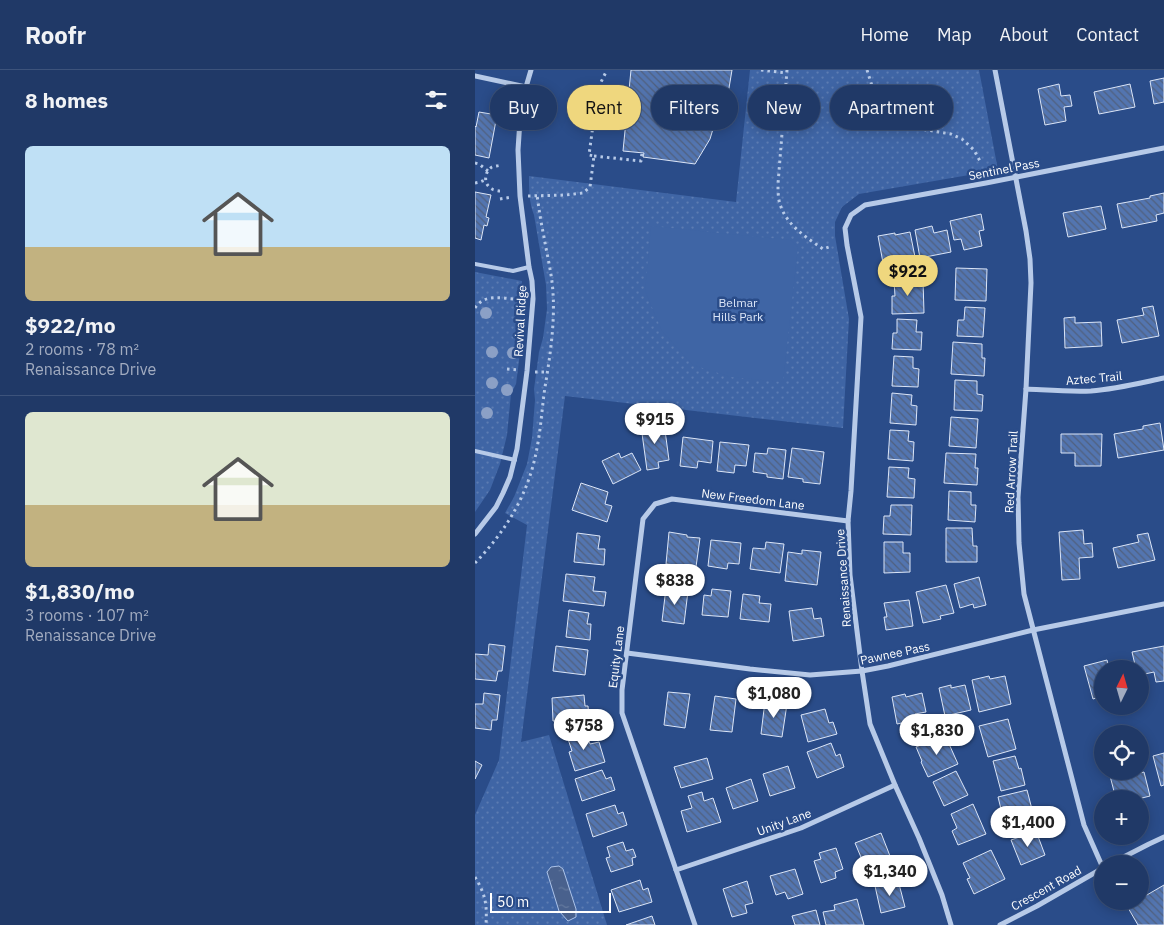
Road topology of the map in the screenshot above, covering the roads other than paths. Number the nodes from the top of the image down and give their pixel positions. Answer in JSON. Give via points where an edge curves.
{"nodes":[{"id":1,"x":531,"y":70,"type":"edge"},
{"id":2,"x":995,"y":70,"type":"edge"},
{"id":3,"x":475,"y":76,"type":"edge"},
{"id":4,"x":517,"y":85,"type":"edge"},
{"id":5,"x":527,"y":85,"type":"edge"},
{"id":6,"x":519,"y":130,"type":"edge"},
{"id":7,"x":1164,"y":148,"type":"edge"},
{"id":8,"x":1015,"y":178,"type":"junction"},
{"id":9,"x":851,"y":215,"type":"joint"},
{"id":10,"x":475,"y":264,"type":"edge"},
{"id":11,"x":529,"y":267,"type":"junction"},
{"id":12,"x":1164,"y":378,"type":"edge"},
{"id":13,"x":1025,"y":389,"type":"junction"},
{"id":14,"x":475,"y":452,"type":"edge"},
{"id":15,"x":515,"y":460,"type":"junction"},
{"id":16,"x":655,"y":504,"type":"joint"},
{"id":17,"x":848,"y":521,"type":"junction"},
{"id":18,"x":475,"y":534,"type":"edge"},
{"id":19,"x":1164,"y":604,"type":"edge"},
{"id":20,"x":1033,"y":630,"type":"junction"},
{"id":21,"x":627,"y":653,"type":"junction"},
{"id":22,"x":861,"y":671,"type":"junction"},
{"id":23,"x":895,"y":785,"type":"junction"},
{"id":24,"x":1164,"y":837,"type":"edge"},
{"id":25,"x":1097,"y":855,"type":"edge"},
{"id":26,"x":1128,"y":855,"type":"edge"},
{"id":27,"x":676,"y":870,"type":"junction"},
{"id":28,"x":1094,"y":873,"type":"edge"},
{"id":29,"x":695,"y":925,"type":"edge"},
{"id":30,"x":951,"y":925,"type":"edge"},
{"id":31,"x":1000,"y":925,"type":"edge"}],
"edges":[{"from":1,"to":5,"type":"street","name":"Revival Ridge"},
{"from":2,"to":8,"type":"street","name":"Red Arrow Trail"},
{"from":3,"to":4,"type":"street"},
{"from":6,"to":11,"type":"street","name":"Revival Ridge","via":[[519,196]]},
{"from":7,"to":8,"type":"street","name":"Sentinel Pass"},
{"from":8,"to":9,"type":"street","name":"Sentinel Pass","via":[[865,205]]},
{"from":8,"to":13,"type":"street","name":"Red Arrow Trail","via":[[1030,259]]},
{"from":9,"to":17,"type":"street","name":"Renaissance Drive","via":[[845,228],[861,317]]},
{"from":10,"to":11,"type":"lane","via":[[513,271]]},
{"from":11,"to":15,"type":"street","name":"Revival Ridge","via":[[533,300]]},
{"from":12,"to":13,"type":"street","name":"Aztec Trail","via":[[1092,391]]},
{"from":13,"to":20,"type":"street","name":"Red Arrow Trail","via":[[1018,497],[1019,543],[1024,594]]},
{"from":14,"to":15,"type":"lane"},
{"from":15,"to":18,"type":"street","name":"Revival Ridge","via":[[503,493]]},
{"from":16,"to":17,"type":"street","name":"New Freedom Lane","via":[[672,499]]},
{"from":16,"to":21,"type":"street","name":"Equity Lane","via":[[643,519]]},
{"from":17,"to":22,"type":"street","name":"Renaissance Drive","via":[[850,575]]},
{"from":19,"to":20,"type":"street","name":"Pawnee Pass"},
{"from":20,"to":22,"type":"street","name":"Pawnee Pass"},
{"from":20,"to":25,"type":"street","name":"Red Arrow Trail","via":[[1084,825]]},
{"from":21,"to":22,"type":"street","name":"Pawnee Pass","via":[[810,675]]},
{"from":21,"to":27,"type":"street","name":"Equity Lane","via":[[622,713]]},
{"from":22,"to":23,"type":"street","name":"Renaissance Drive","via":[[870,724]]},
{"from":23,"to":27,"type":"street","name":"Unity Lane","via":[[801,828]]},
{"from":23,"to":30,"type":"street","name":"Renaissance Drive","via":[[926,854]]},
{"from":24,"to":26,"type":"street"},
{"from":27,"to":29,"type":"street","name":"Equity Lane"},
{"from":28,"to":31,"type":"street","name":"Crescent Road"}]}
